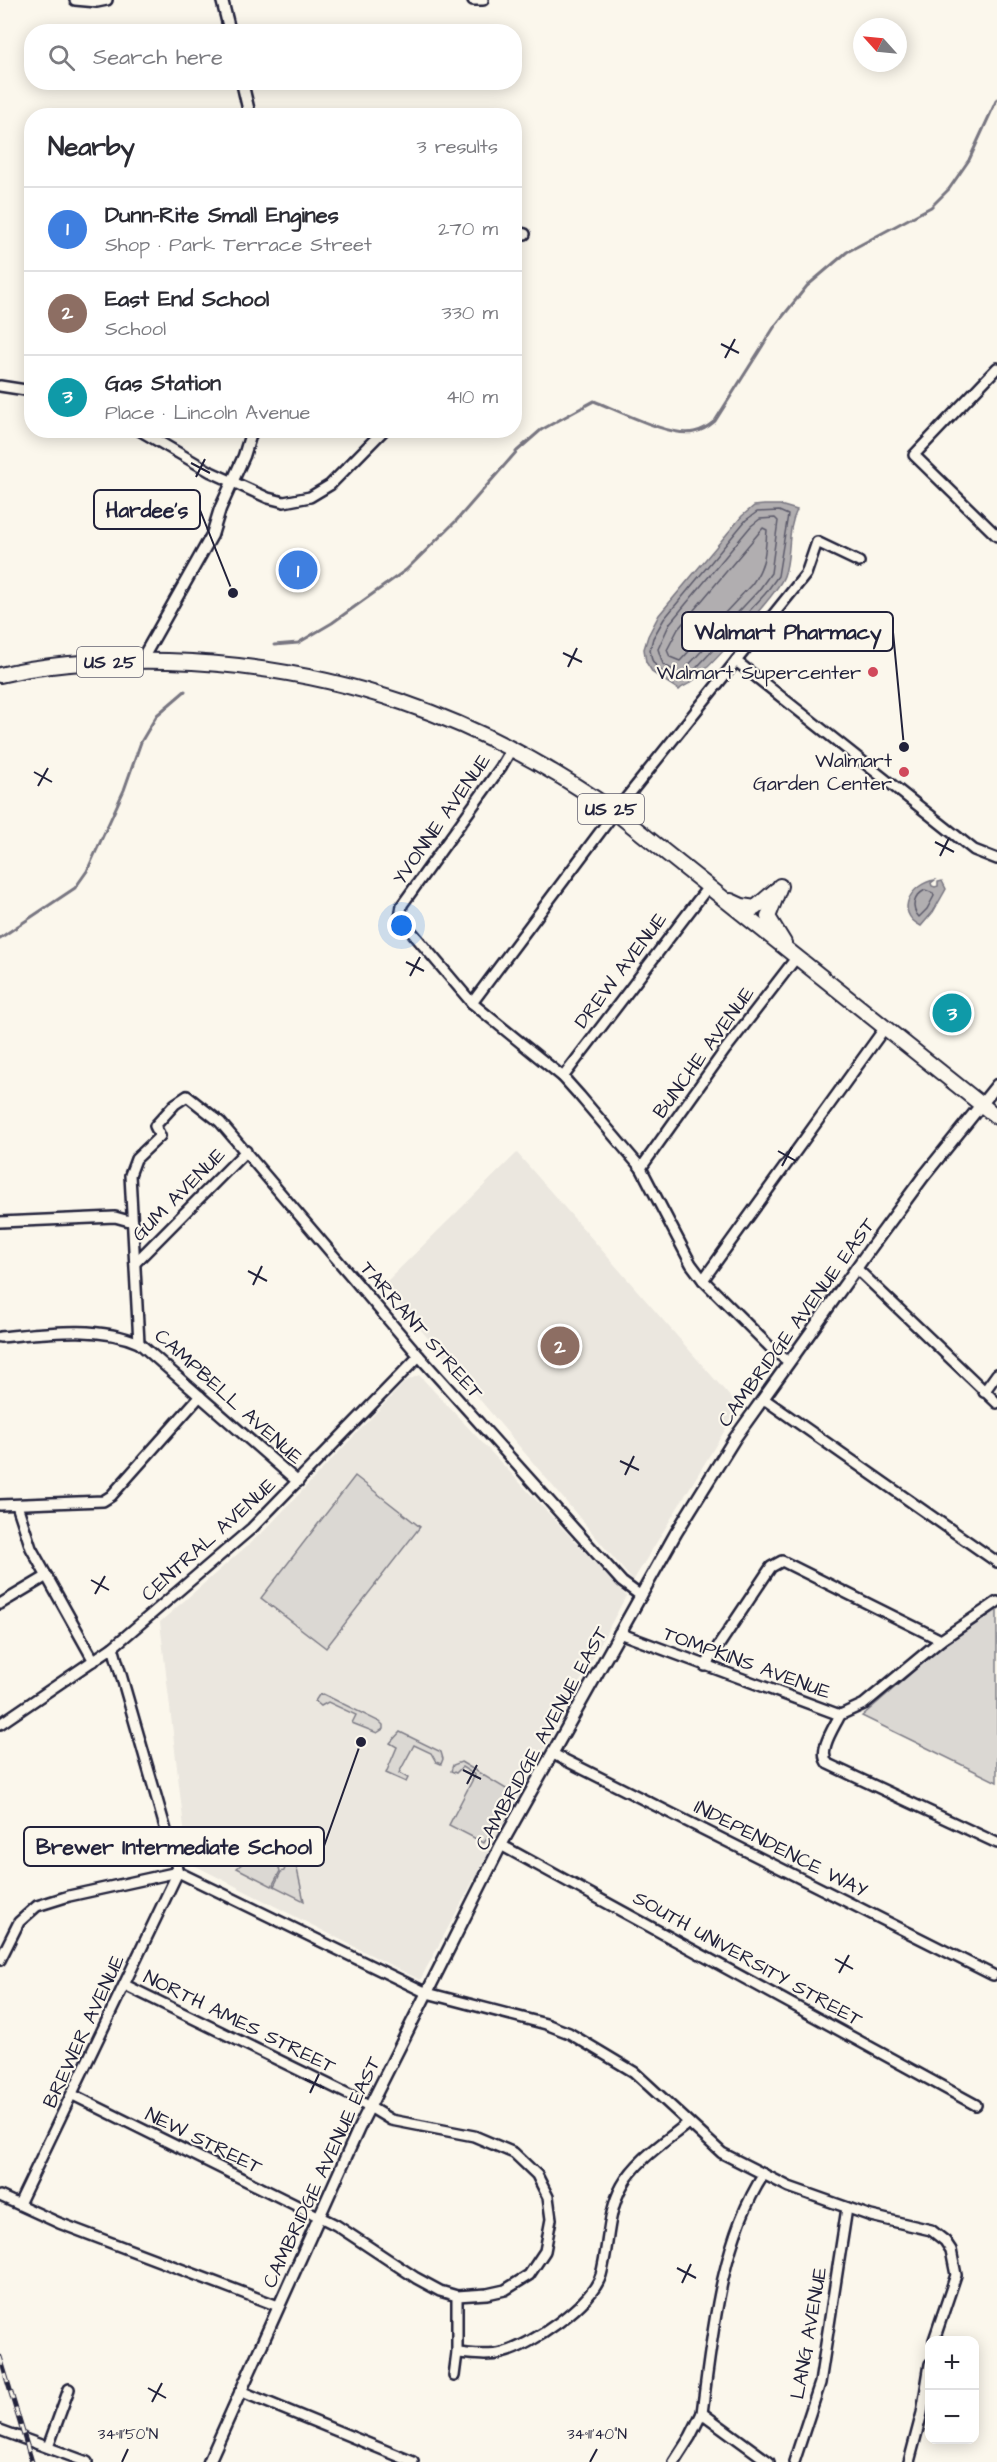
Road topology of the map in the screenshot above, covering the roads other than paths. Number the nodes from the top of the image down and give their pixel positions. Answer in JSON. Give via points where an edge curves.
{"nodes":[{"id":1,"x":75,"y":0,"type":"edge"},
{"id":2,"x":107,"y":0,"type":"edge"},
{"id":3,"x":222,"y":0,"type":"edge"},
{"id":4,"x":473,"y":0,"type":"edge"},
{"id":5,"x":483,"y":0,"type":"edge"},
{"id":6,"x":228,"y":24,"type":"edge"},
{"id":7,"x":244,"y":90,"type":"edge"},
{"id":8,"x":248,"y":108,"type":"edge"},
{"id":9,"x":522,"y":233,"type":"edge"},
{"id":10,"x":525,"y":234,"type":"dead end"},
{"id":11,"x":997,"y":368,"type":"edge"},
{"id":12,"x":0,"y":386,"type":"edge"},
{"id":13,"x":24,"y":390,"type":"edge"},
{"id":14,"x":153,"y":438,"type":"edge"},
{"id":15,"x":250,"y":438,"type":"edge"},
{"id":16,"x":376,"y":438,"type":"edge"},
{"id":17,"x":232,"y":482,"type":"junction"},
{"id":18,"x":997,"y":536,"type":"edge"},
{"id":19,"x":859,"y":562,"type":"dead end"},
{"id":20,"x":141,"y":661,"type":"junction"},
{"id":21,"x":736,"y":661,"type":"junction"},
{"id":22,"x":0,"y":675,"type":"edge"},
{"id":23,"x":512,"y":748,"type":"junction"},
{"id":24,"x":615,"y":812,"type":"junction"},
{"id":25,"x":997,"y":859,"type":"edge"},
{"id":26,"x":710,"y":889,"type":"junction"},
{"id":27,"x":794,"y":957,"type":"junction"},
{"id":28,"x":472,"y":1003,"type":"junction"},
{"id":29,"x":884,"y":1029,"type":"junction"},
{"id":30,"x":563,"y":1077,"type":"junction"},
{"id":31,"x":997,"y":1085,"type":"edge"},
{"id":32,"x":176,"y":1104,"type":"joint"},
{"id":33,"x":980,"y":1105,"type":"junction"},
{"id":34,"x":997,"y":1117,"type":"edge"},
{"id":35,"x":246,"y":1151,"type":"junction"},
{"id":36,"x":641,"y":1168,"type":"junction"},
{"id":37,"x":0,"y":1222,"type":"edge"},
{"id":38,"x":133,"y":1222,"type":"junction"},
{"id":39,"x":135,"y":1263,"type":"junction"},
{"id":40,"x":856,"y":1268,"type":"junction"},
{"id":41,"x":704,"y":1280,"type":"junction"},
{"id":42,"x":0,"y":1337,"type":"edge"},
{"id":43,"x":139,"y":1344,"type":"junction"},
{"id":44,"x":419,"y":1356,"type":"junction"},
{"id":45,"x":789,"y":1362,"type":"junction"},
{"id":46,"x":997,"y":1374,"type":"edge"},
{"id":47,"x":984,"y":1392,"type":"junction"},
{"id":48,"x":200,"y":1396,"type":"junction"},
{"id":49,"x":764,"y":1399,"type":"junction"},
{"id":50,"x":997,"y":1403,"type":"edge"},
{"id":51,"x":298,"y":1482,"type":"junction"},
{"id":52,"x":0,"y":1505,"type":"edge"},
{"id":53,"x":17,"y":1505,"type":"junction"},
{"id":54,"x":997,"y":1562,"type":"edge"},
{"id":55,"x":47,"y":1576,"type":"junction"},
{"id":56,"x":641,"y":1596,"type":"junction"},
{"id":57,"x":997,"y":1602,"type":"edge"},
{"id":58,"x":0,"y":1604,"type":"edge"},
{"id":59,"x":620,"y":1633,"type":"junction"},
{"id":60,"x":941,"y":1640,"type":"junction"},
{"id":61,"x":113,"y":1647,"type":"junction"},
{"id":62,"x":94,"y":1661,"type":"junction"},
{"id":63,"x":705,"y":1666,"type":"junction"},
{"id":64,"x":840,"y":1715,"type":"junction"},
{"id":65,"x":0,"y":1724,"type":"edge"},
{"id":66,"x":553,"y":1754,"type":"junction"},
{"id":67,"x":997,"y":1843,"type":"edge"},
{"id":68,"x":501,"y":1845,"type":"junction"},
{"id":69,"x":178,"y":1872,"type":"junction"},
{"id":70,"x":0,"y":1960,"type":"edge"},
{"id":71,"x":993,"y":1975,"type":"dead end"},
{"id":72,"x":125,"y":1985,"type":"junction"},
{"id":73,"x":427,"y":1993,"type":"junction"},
{"id":74,"x":73,"y":2095,"type":"junction"},
{"id":75,"x":976,"y":2105,"type":"dead end"},
{"id":76,"x":370,"y":2107,"type":"junction"},
{"id":77,"x":688,"y":2123,"type":"junction"},
{"id":78,"x":764,"y":2174,"type":"junction"},
{"id":79,"x":0,"y":2196,"type":"edge"},
{"id":80,"x":19,"y":2204,"type":"junction"},
{"id":81,"x":847,"y":2208,"type":"junction"},
{"id":82,"x":319,"y":2216,"type":"junction"},
{"id":83,"x":457,"y":2296,"type":"junction"},
{"id":84,"x":278,"y":2306,"type":"junction"},
{"id":85,"x":935,"y":2336,"type":"edge"},
{"id":86,"x":457,"y":2353,"type":"junction"},
{"id":87,"x":454,"y":2376,"type":"dead end"},
{"id":88,"x":69,"y":2389,"type":"dead end"},
{"id":89,"x":926,"y":2390,"type":"edge"},
{"id":90,"x":240,"y":2391,"type":"junction"},
{"id":91,"x":702,"y":2413,"type":"junction"},
{"id":92,"x":0,"y":2430,"type":"edge"},
{"id":93,"x":48,"y":2447,"type":"junction"},
{"id":94,"x":87,"y":2462,"type":"edge"},
{"id":95,"x":209,"y":2462,"type":"edge"},
{"id":96,"x":412,"y":2462,"type":"edge"},
{"id":97,"x":674,"y":2462,"type":"edge"},
{"id":98,"x":769,"y":2462,"type":"edge"},
{"id":99,"x":794,"y":2462,"type":"edge"},
{"id":100,"x":909,"y":2462,"type":"edge"}],
"edges":[{"from":1,"to":2,"type":"street"},
{"from":3,"to":6,"type":"main road"},
{"from":4,"to":5,"type":"street"},
{"from":7,"to":8,"type":"main road"},
{"from":9,"to":10,"type":"street"},
{"from":11,"to":18,"type":"street","via":[[914,455]]},
{"from":12,"to":13,"type":"street"},
{"from":14,"to":17,"type":"street"},
{"from":15,"to":17,"type":"main road"},
{"from":16,"to":17,"type":"street","via":[[330,485],[310,498],[278,501]]},
{"from":17,"to":20,"type":"main road","via":[[212,535]]},
{"from":19,"to":21,"type":"street","via":[[817,542],[806,574]]},
{"from":20,"to":22,"type":"highway","number":"US 25","via":[[47,667]]},
{"from":20,"to":23,"type":"highway","number":"US 25","via":[[240,666],[342,684],[437,715]]},
{"from":21,"to":24,"type":"street"},
{"from":21,"to":25,"type":"street","via":[[974,850]]},
{"from":23,"to":24,"type":"highway","number":"US 25"},
{"from":23,"to":28,"type":"street","name":"YVONNE AVENUE","via":[[399,912],[403,923]]},
{"from":24,"to":26,"type":"highway","number":"US 25"},
{"from":24,"to":28,"type":"street"},
{"from":26,"to":27,"type":"highway","number":"US 25"},
{"from":26,"to":27,"type":"highway","via":[[742,906],[755,908],[780,886],[768,917]]},
{"from":26,"to":30,"type":"street","name":"DREW AVENUE"},
{"from":27,"to":29,"type":"highway","number":"US 25"},
{"from":27,"to":36,"type":"street","name":"BUNCHE AVENUE"},
{"from":28,"to":30,"type":"street"},
{"from":29,"to":33,"type":"highway","number":"US 25"},
{"from":29,"to":41,"type":"street"},
{"from":30,"to":36,"type":"street"},
{"from":31,"to":33,"type":"main road","name":"CAMBRIDGE AVENUE EAST"},
{"from":32,"to":35,"type":"street","name":"TARRANT STREET","via":[[187,1096],[220,1122]]},
{"from":32,"to":38,"type":"street","name":"CAMPBELL AVENUE","via":[[155,1126],[160,1136],[136,1159],[132,1169]]},
{"from":33,"to":34,"type":"highway","number":"US 25"},
{"from":33,"to":40,"type":"main road","name":"CAMBRIDGE AVENUE EAST"},
{"from":35,"to":39,"type":"street","name":"GUM AVENUE"},
{"from":35,"to":44,"type":"street","name":"TARRANT STREET"},
{"from":36,"to":41,"type":"street","via":[[682,1249]]},
{"from":37,"to":38,"type":"street","via":[[115,1217]]},
{"from":38,"to":39,"type":"street","name":"CAMPBELL AVENUE"},
{"from":39,"to":43,"type":"street","name":"CAMPBELL AVENUE"},
{"from":40,"to":45,"type":"main road","name":"CAMBRIDGE AVENUE EAST"},
{"from":40,"to":47,"type":"street"},
{"from":41,"to":45,"type":"street"},
{"from":42,"to":43,"type":"street","via":[[96,1332],[119,1335]]},
{"from":43,"to":48,"type":"street","name":"CAMPBELL AVENUE"},
{"from":44,"to":51,"type":"street","name":"CENTRAL AVENUE"},
{"from":44,"to":56,"type":"street","name":"TARRANT STREET","via":[[622,1582]]},
{"from":45,"to":49,"type":"main road","name":"CAMBRIDGE AVENUE EAST"},
{"from":46,"to":47,"type":"street"},
{"from":47,"to":50,"type":"street"},
{"from":48,"to":51,"type":"street","name":"CAMPBELL AVENUE"},
{"from":48,"to":53,"type":"street","via":[[111,1496],[96,1503]]},
{"from":49,"to":54,"type":"street"},
{"from":49,"to":56,"type":"main road","name":"CAMBRIDGE AVENUE EAST","via":[[710,1476]]},
{"from":51,"to":61,"type":"street","name":"CENTRAL AVENUE","via":[[252,1528]]},
{"from":52,"to":53,"type":"street"},
{"from":53,"to":55,"type":"street","via":[[28,1542]]},
{"from":55,"to":58,"type":"street"},
{"from":55,"to":62,"type":"street"},
{"from":56,"to":59,"type":"main road","name":"CAMBRIDGE AVENUE EAST"},
{"from":57,"to":60,"type":"street"},
{"from":59,"to":63,"type":"street","name":"TOMPKINS AVENUE"},
{"from":59,"to":66,"type":"main road","name":"CAMBRIDGE AVENUE EAST"},
{"from":60,"to":63,"type":"street","via":[[782,1561],[771,1567]]},
{"from":60,"to":64,"type":"street","via":[[864,1704]]},
{"from":61,"to":62,"type":"street","name":"CENTRAL AVENUE"},
{"from":61,"to":69,"type":"street"},
{"from":62,"to":65,"type":"street","name":"CENTRAL AVENUE"},
{"from":63,"to":64,"type":"street","name":"TOMPKINS AVENUE"},
{"from":64,"to":67,"type":"street","name":"TOMPKINS AVENUE","via":[[824,1753],[828,1764]]},
{"from":66,"to":68,"type":"main road","name":"CAMBRIDGE AVENUE EAST"},
{"from":66,"to":71,"type":"street","name":"INDEPENDENCE WAY"},
{"from":68,"to":73,"type":"main road","name":"CAMBRIDGE AVENUE EAST"},
{"from":68,"to":75,"type":"street","name":"SOUTH UNIVERSITY STREET"},
{"from":69,"to":70,"type":"street","via":[[37,1906],[19,1922]]},
{"from":69,"to":72,"type":"street","name":"BREWER AVENUE"},
{"from":69,"to":73,"type":"street"},
{"from":72,"to":74,"type":"street","name":"BREWER AVENUE"},
{"from":72,"to":76,"type":"street","name":"NORTH AMES STREET"},
{"from":73,"to":76,"type":"main road","name":"CAMBRIDGE AVENUE EAST"},
{"from":73,"to":77,"type":"street","via":[[569,2033],[634,2073]]},
{"from":74,"to":80,"type":"street","name":"BREWER AVENUE"},
{"from":74,"to":82,"type":"street","name":"NEW STREET"},
{"from":76,"to":82,"type":"main road","name":"CAMBRIDGE AVENUE EAST"},
{"from":76,"to":83,"type":"street","name":"NORTH AMES STREET","via":[[391,2120],[500,2145],[522,2158],[544,2186],[550,2230],[545,2252],[534,2269],[505,2290]]},
{"from":77,"to":78,"type":"street","via":[[722,2153]]},
{"from":77,"to":86,"type":"street","via":[[635,2168],[622,2185],[600,2276],[584,2301],[514,2349],[489,2355]]},
{"from":78,"to":81,"type":"street"},
{"from":78,"to":91,"type":"street","via":[[753,2191],[727,2258]]},
{"from":79,"to":80,"type":"street"},
{"from":80,"to":84,"type":"street","via":[[59,2223]]},
{"from":81,"to":85,"type":"street","via":[[926,2228],[945,2241],[955,2261],[956,2275]]},
{"from":81,"to":99,"type":"street","name":"LANG AVENUE","via":[[820,2383]]},
{"from":82,"to":83,"type":"street","name":"NEW STREET","via":[[434,2288]]},
{"from":82,"to":84,"type":"main road","name":"CAMBRIDGE AVENUE EAST"},
{"from":83,"to":86,"type":"street"},
{"from":84,"to":90,"type":"main road","name":"CAMBRIDGE AVENUE EAST"},
{"from":86,"to":87,"type":"street"},
{"from":88,"to":93,"type":"street"},
{"from":89,"to":100,"type":"street"},
{"from":90,"to":95,"type":"main road","name":"CAMBRIDGE AVENUE EAST"},
{"from":90,"to":96,"type":"street"},
{"from":91,"to":97,"type":"street"},
{"from":91,"to":98,"type":"street"},
{"from":92,"to":93,"type":"street"},
{"from":93,"to":94,"type":"street"}]}
